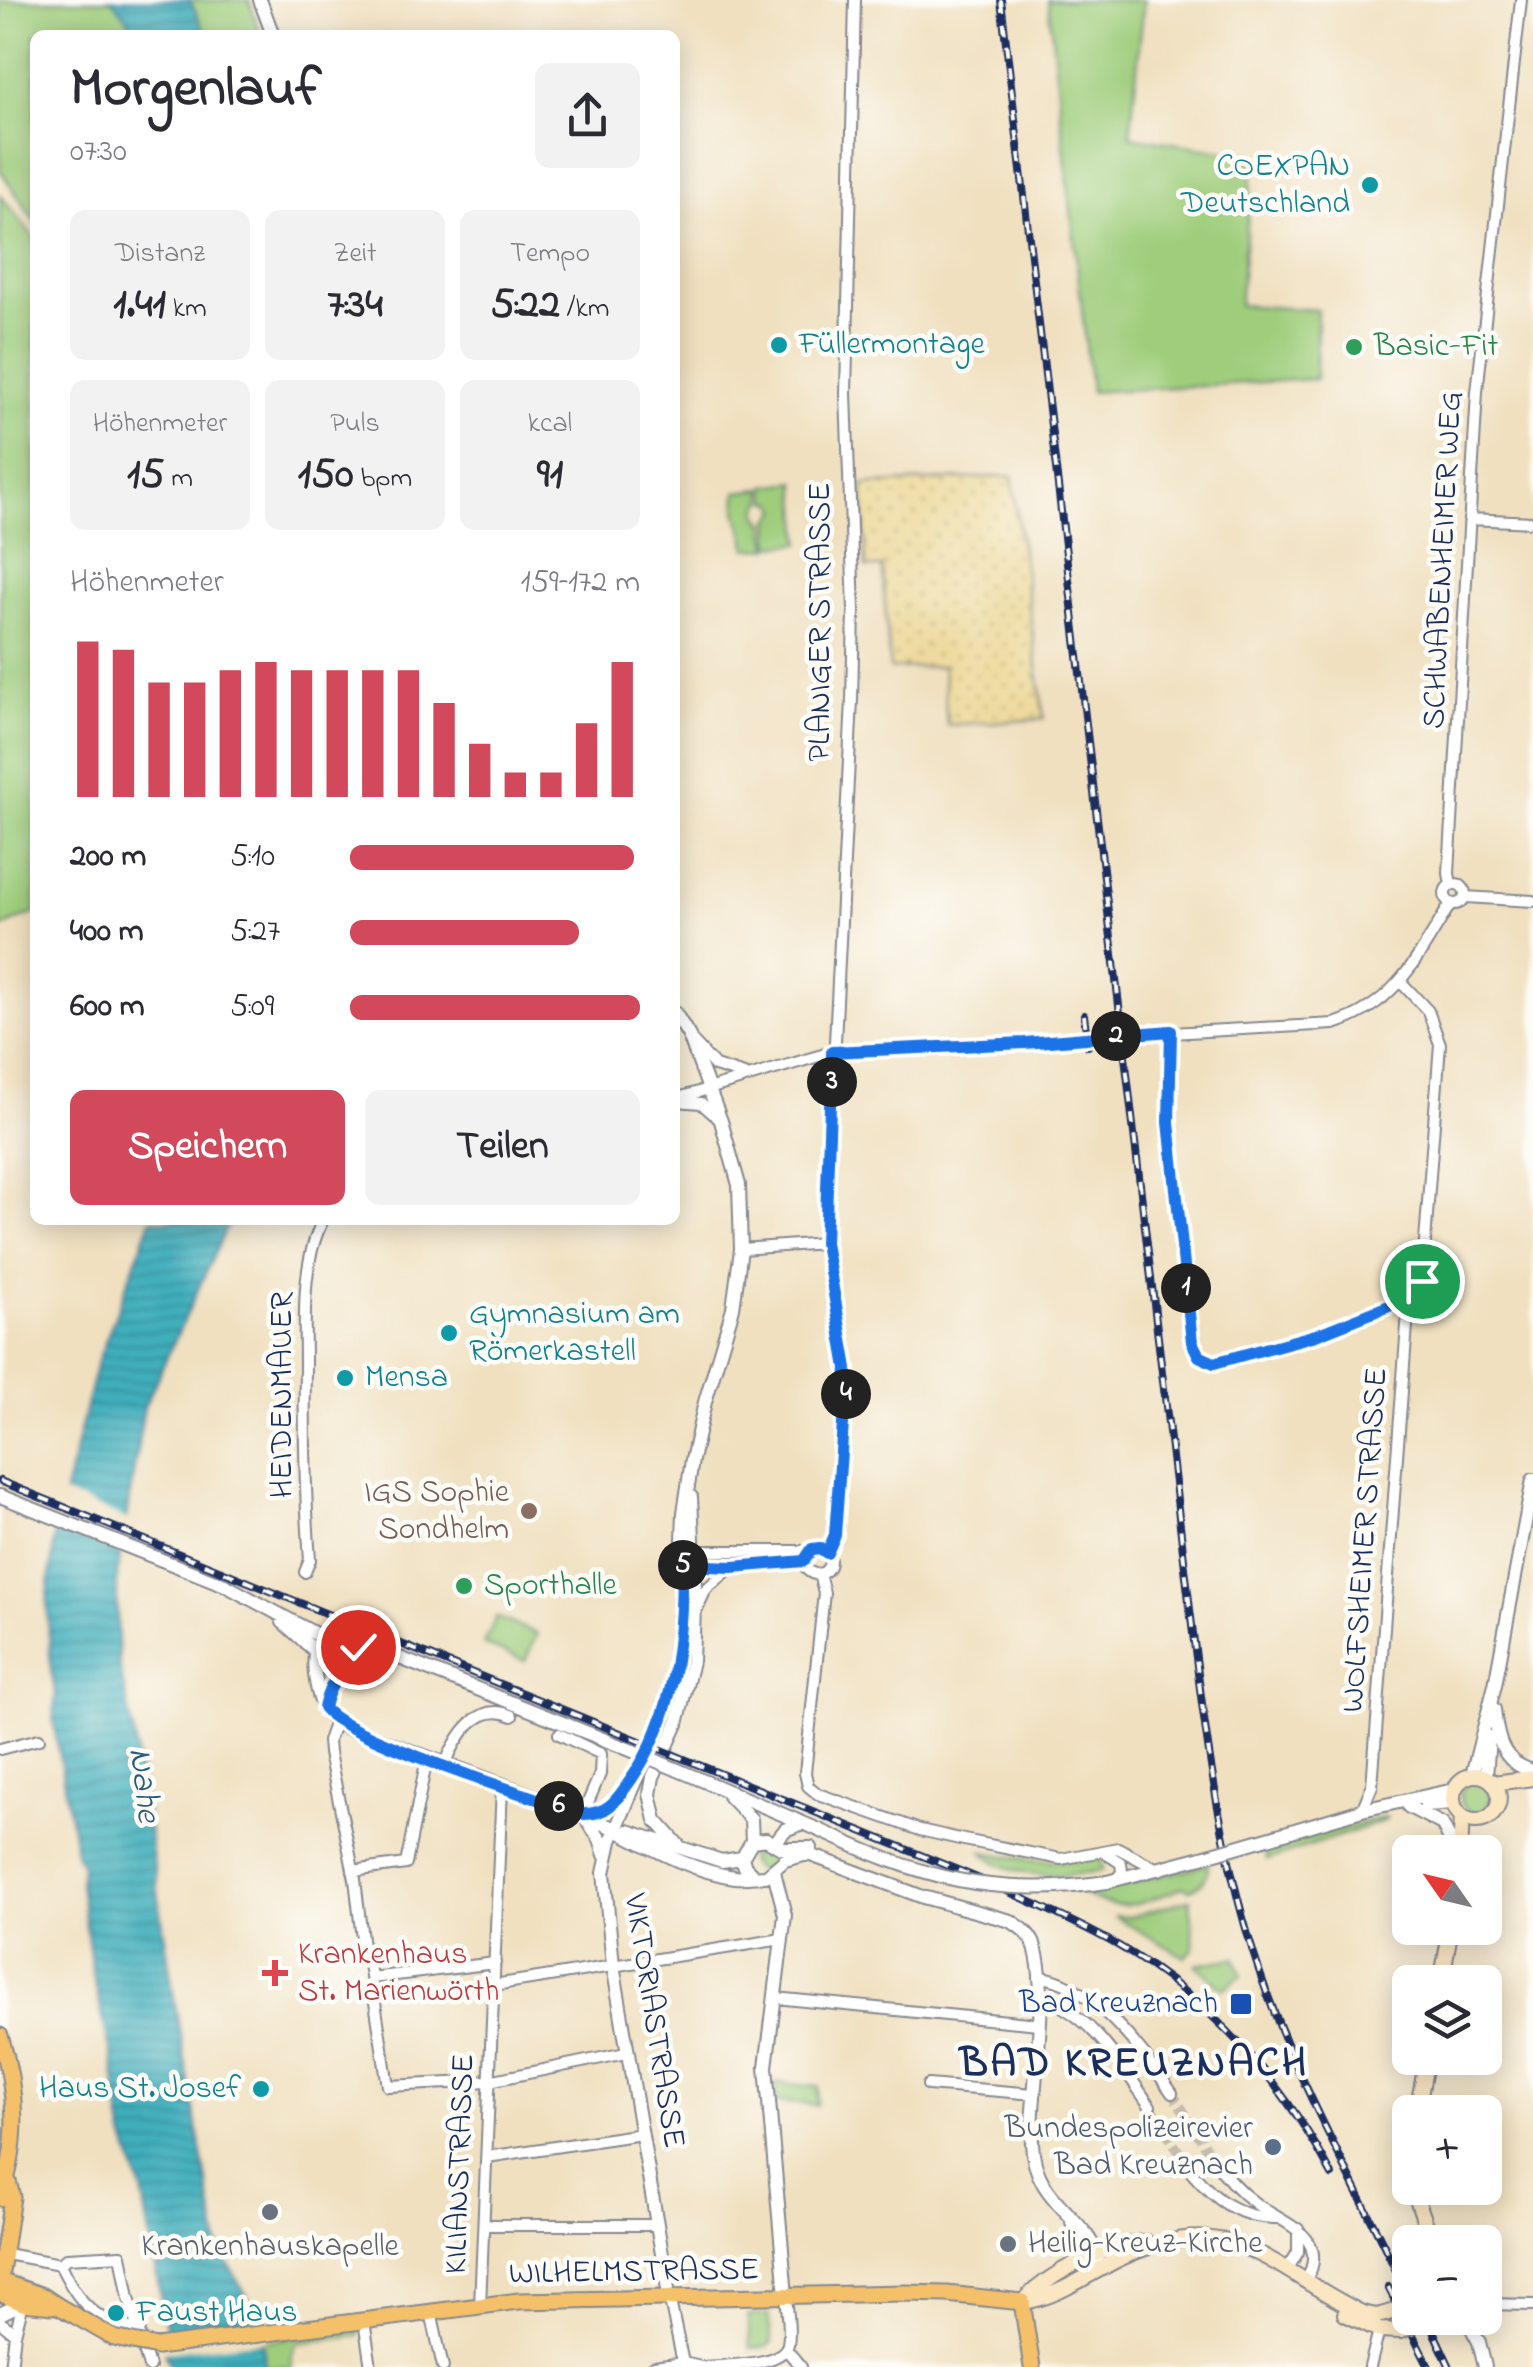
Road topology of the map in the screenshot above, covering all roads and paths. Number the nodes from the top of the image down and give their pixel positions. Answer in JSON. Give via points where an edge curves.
{"nodes":[{"id":1,"x":260,"y":0,"type":"edge"},
{"id":2,"x":855,"y":0,"type":"edge"},
{"id":3,"x":1521,"y":0,"type":"edge"},
{"id":4,"x":271,"y":30,"type":"edge"},
{"id":5,"x":1469,"y":519,"type":"junction"},
{"id":6,"x":1533,"y":522,"type":"edge"},
{"id":7,"x":1451,"y":885,"type":"junction"},
{"id":8,"x":1465,"y":897,"type":"junction"},
{"id":9,"x":1533,"y":902,"type":"edge"},
{"id":10,"x":1451,"y":904,"type":"junction"},
{"id":11,"x":1400,"y":981,"type":"junction"},
{"id":12,"x":680,"y":1021,"type":"edge"},
{"id":13,"x":1171,"y":1031,"type":"junction"},
{"id":14,"x":689,"y":1036,"type":"junction"},
{"id":15,"x":832,"y":1052,"type":"junction"},
{"id":16,"x":806,"y":1060,"type":"junction"},
{"id":17,"x":750,"y":1076,"type":"junction"},
{"id":18,"x":710,"y":1088,"type":"junction"},
{"id":19,"x":832,"y":1095,"type":"junction"},
{"id":20,"x":680,"y":1098,"type":"edge"},
{"id":21,"x":680,"y":1101,"type":"edge"},
{"id":22,"x":722,"y":1121,"type":"junction"},
{"id":23,"x":321,"y":1225,"type":"edge"},
{"id":24,"x":825,"y":1243,"type":"junction"},
{"id":25,"x":740,"y":1249,"type":"junction"},
{"id":26,"x":1409,"y":1298,"type":"junction"},
{"id":27,"x":1533,"y":1480,"type":"edge"},
{"id":28,"x":0,"y":1496,"type":"edge"},
{"id":29,"x":827,"y":1553,"type":"junction"},
{"id":30,"x":806,"y":1556,"type":"junction"},
{"id":31,"x":688,"y":1558,"type":"junction"},
{"id":32,"x":733,"y":1567,"type":"junction"},
{"id":33,"x":305,"y":1572,"type":"dead end"},
{"id":34,"x":820,"y":1574,"type":"junction"},
{"id":35,"x":260,"y":1602,"type":"junction"},
{"id":36,"x":695,"y":1612,"type":"junction"},
{"id":37,"x":323,"y":1638,"type":"junction"},
{"id":38,"x":350,"y":1654,"type":"junction"},
{"id":39,"x":315,"y":1656,"type":"junction"},
{"id":40,"x":338,"y":1672,"type":"junction"},
{"id":41,"x":1495,"y":1685,"type":"junction"},
{"id":42,"x":324,"y":1708,"type":"junction"},
{"id":43,"x":1494,"y":1709,"type":"junction"},
{"id":44,"x":512,"y":1716,"type":"dead end"},
{"id":45,"x":335,"y":1721,"type":"junction"},
{"id":46,"x":560,"y":1734,"type":"dead end"},
{"id":47,"x":39,"y":1739,"type":"dead end"},
{"id":48,"x":0,"y":1749,"type":"edge"},
{"id":49,"x":648,"y":1756,"type":"junction"},
{"id":50,"x":427,"y":1758,"type":"junction"},
{"id":51,"x":445,"y":1765,"type":"junction"},
{"id":52,"x":1484,"y":1778,"type":"junction"},
{"id":53,"x":1533,"y":1778,"type":"edge"},
{"id":54,"x":502,"y":1786,"type":"junction"},
{"id":55,"x":1372,"y":1786,"type":"junction"},
{"id":56,"x":720,"y":1787,"type":"junction"},
{"id":57,"x":1498,"y":1798,"type":"junction"},
{"id":58,"x":1457,"y":1803,"type":"junction"},
{"id":59,"x":1383,"y":1806,"type":"junction"},
{"id":60,"x":1409,"y":1807,"type":"junction"},
{"id":61,"x":1362,"y":1810,"type":"junction"},
{"id":62,"x":582,"y":1814,"type":"junction"},
{"id":63,"x":1479,"y":1820,"type":"junction"},
{"id":64,"x":812,"y":1826,"type":"junction"},
{"id":65,"x":1316,"y":1826,"type":"junction"},
{"id":66,"x":616,"y":1828,"type":"junction"},
{"id":67,"x":1448,"y":1835,"type":"edge"},
{"id":68,"x":1458,"y":1835,"type":"edge"},
{"id":69,"x":1474,"y":1835,"type":"edge"},
{"id":70,"x":752,"y":1841,"type":"junction"},
{"id":71,"x":776,"y":1845,"type":"junction"},
{"id":72,"x":680,"y":1846,"type":"junction"},
{"id":73,"x":1103,"y":1852,"type":"junction"},
{"id":74,"x":605,"y":1856,"type":"junction"},
{"id":75,"x":742,"y":1858,"type":"junction"},
{"id":76,"x":846,"y":1867,"type":"junction"},
{"id":77,"x":777,"y":1868,"type":"junction"},
{"id":78,"x":1159,"y":1870,"type":"junction"},
{"id":79,"x":353,"y":1871,"type":"junction"},
{"id":80,"x":752,"y":1874,"type":"junction"},
{"id":81,"x":1111,"y":1881,"type":"junction"},
{"id":82,"x":782,"y":1939,"type":"junction"},
{"id":83,"x":495,"y":1963,"type":"junction"},
{"id":84,"x":613,"y":1965,"type":"junction"},
{"id":85,"x":1039,"y":1977,"type":"junction"},
{"id":86,"x":371,"y":1978,"type":"junction"},
{"id":87,"x":494,"y":1986,"type":"junction"},
{"id":88,"x":775,"y":1998,"type":"junction"},
{"id":89,"x":1039,"y":1998,"type":"junction"},
{"id":90,"x":1094,"y":2004,"type":"junction"},
{"id":91,"x":1081,"y":2023,"type":"junction"},
{"id":92,"x":1038,"y":2024,"type":"junction"},
{"id":93,"x":0,"y":2036,"type":"edge"},
{"id":94,"x":626,"y":2052,"type":"junction"},
{"id":95,"x":490,"y":2081,"type":"junction"},
{"id":96,"x":928,"y":2085,"type":"dead end"},
{"id":97,"x":1034,"y":2094,"type":"junction"},
{"id":98,"x":1172,"y":2094,"type":"tunnel mouth"},
{"id":99,"x":1150,"y":2106,"type":"tunnel mouth"},
{"id":100,"x":642,"y":2134,"type":"junction"},
{"id":101,"x":488,"y":2157,"type":"junction"},
{"id":102,"x":1212,"y":2158,"type":"tunnel mouth"},
{"id":103,"x":1192,"y":2173,"type":"tunnel mouth"},
{"id":104,"x":4,"y":2180,"type":"edge"},
{"id":105,"x":0,"y":2198,"type":"edge"},
{"id":106,"x":1254,"y":2202,"type":"junction"},
{"id":107,"x":1246,"y":2215,"type":"junction"},
{"id":108,"x":1278,"y":2218,"type":"junction"},
{"id":109,"x":484,"y":2224,"type":"junction"},
{"id":110,"x":658,"y":2225,"type":"junction"},
{"id":111,"x":1297,"y":2228,"type":"junction"},
{"id":112,"x":6,"y":2254,"type":"junction"},
{"id":113,"x":1095,"y":2260,"type":"junction"},
{"id":114,"x":60,"y":2264,"type":"junction"},
{"id":115,"x":1287,"y":2270,"type":"junction"},
{"id":116,"x":0,"y":2280,"type":"edge"},
{"id":117,"x":1305,"y":2282,"type":"junction"},
{"id":118,"x":1036,"y":2290,"type":"junction"},
{"id":119,"x":0,"y":2293,"type":"edge"},
{"id":120,"x":786,"y":2296,"type":"junction"},
{"id":121,"x":1005,"y":2299,"type":"junction"},
{"id":122,"x":670,"y":2301,"type":"junction"},
{"id":123,"x":35,"y":2302,"type":"junction"},
{"id":124,"x":1022,"y":2302,"type":"junction"},
{"id":125,"x":480,"y":2304,"type":"junction"},
{"id":126,"x":1502,"y":2304,"type":"edge"},
{"id":127,"x":1533,"y":2305,"type":"edge"},
{"id":128,"x":431,"y":2312,"type":"junction"},
{"id":129,"x":1392,"y":2312,"type":"edge"},
{"id":130,"x":0,"y":2314,"type":"edge"},
{"id":131,"x":1366,"y":2314,"type":"junction"},
{"id":132,"x":364,"y":2321,"type":"junction"},
{"id":133,"x":0,"y":2322,"type":"edge"},
{"id":134,"x":140,"y":2330,"type":"junction"},
{"id":135,"x":1379,"y":2330,"type":"junction"},
{"id":136,"x":1392,"y":2331,"type":"edge"},
{"id":137,"x":14,"y":2334,"type":"junction"},
{"id":138,"x":1475,"y":2335,"type":"edge"},
{"id":139,"x":786,"y":2349,"type":"junction"},
{"id":140,"x":683,"y":2362,"type":"junction"},
{"id":141,"x":11,"y":2367,"type":"edge"},
{"id":142,"x":148,"y":2367,"type":"edge"},
{"id":143,"x":371,"y":2367,"type":"edge"},
{"id":144,"x":443,"y":2367,"type":"edge"},
{"id":145,"x":654,"y":2367,"type":"edge"},
{"id":146,"x":701,"y":2367,"type":"edge"},
{"id":147,"x":801,"y":2367,"type":"edge"},
{"id":148,"x":1032,"y":2367,"type":"edge"},
{"id":149,"x":1370,"y":2367,"type":"edge"},
{"id":150,"x":1485,"y":2367,"type":"edge"}],
"edges":[{"from":1,"to":4,"type":"street"},
{"from":2,"to":15,"type":"street","name":"PLANIGER STRASSE","via":[[846,394],[854,610]]},
{"from":3,"to":5,"type":"street","name":"SCHWABENHEIMER WEG"},
{"from":5,"to":6,"type":"street"},
{"from":5,"to":7,"type":"street","name":"SCHWABENHEIMER WEG"},
{"from":7,"to":8,"type":"street","via":[[1461,886]]},
{"from":7,"to":10,"type":"street"},
{"from":8,"to":9,"type":"street"},
{"from":8,"to":10,"type":"street"},
{"from":10,"to":11,"type":"street"},
{"from":11,"to":13,"type":"street","via":[[1360,1016],[1334,1024]]},
{"from":11,"to":26,"type":"street","name":"WOLFSHEIMER STRASSE","via":[[1428,1011],[1440,1044],[1422,1281]]},
{"from":12,"to":14,"type":"street"},
{"from":13,"to":15,"type":"street"},
{"from":13,"to":26,"type":"street","via":[[1169,1122],[1192,1342],[1199,1356],[1214,1363],[1240,1357]]},
{"from":14,"to":17,"type":"street","via":[[716,1066]]},
{"from":14,"to":18,"type":"street"},
{"from":15,"to":16,"type":"street"},
{"from":15,"to":19,"type":"street","name":"PLANIGER STRASSE"},
{"from":16,"to":17,"type":"street"},
{"from":16,"to":19,"type":"street","via":[[824,1068]]},
{"from":17,"to":18,"type":"street"},
{"from":18,"to":20,"type":"street"},
{"from":18,"to":22,"type":"street"},
{"from":19,"to":24,"type":"street","name":"PLANIGER STRASSE"},
{"from":21,"to":22,"type":"street","via":[[702,1103]]},
{"from":22,"to":25,"type":"street","via":[[739,1185]]},
{"from":23,"to":33,"type":"street","name":"HEIDENMAUER","via":[[305,1307]]},
{"from":24,"to":25,"type":"street"},
{"from":24,"to":29,"type":"street","name":"PLANIGER STRASSE","via":[[847,1368],[835,1535]]},
{"from":25,"to":31,"type":"street","via":[[733,1308],[701,1416]]},
{"from":26,"to":55,"type":"street","name":"WOLFSHEIMER STRASSE"},
{"from":27,"to":41,"type":"street"},
{"from":28,"to":35,"type":"street"},
{"from":29,"to":30,"type":"street","via":[[820,1548]]},
{"from":29,"to":34,"type":"street","name":"PLANIGER STRASSE","via":[[829,1566]]},
{"from":30,"to":31,"type":"street"},
{"from":30,"to":32,"type":"street"},
{"from":30,"to":34,"type":"street","via":[[809,1571]]},
{"from":31,"to":32,"type":"street"},
{"from":31,"to":36,"type":"street"},
{"from":31,"to":49,"type":"street","via":[[680,1646]]},
{"from":32,"to":36,"type":"street","via":[[706,1590]]},
{"from":34,"to":73,"type":"street","name":"PLANIGER STRASSE","via":[[824,1593],[808,1786],[964,1840],[1061,1859]]},
{"from":35,"to":37,"type":"street"},
{"from":35,"to":39,"type":"street"},
{"from":36,"to":72,"type":"street","via":[[686,1692],[650,1794],[656,1820]]},
{"from":37,"to":38,"type":"street","via":[[339,1636]]},
{"from":37,"to":39,"type":"street"},
{"from":38,"to":40,"type":"street"},
{"from":38,"to":56,"type":"street","bridge":true,"via":[[358,1647],[392,1655]]},
{"from":39,"to":40,"type":"street","via":[[327,1672]]},
{"from":39,"to":42,"type":"street"},
{"from":40,"to":42,"type":"street"},
{"from":41,"to":43,"type":"street"},
{"from":41,"to":52,"type":"street"},
{"from":42,"to":45,"type":"street"},
{"from":43,"to":52,"type":"street"},
{"from":43,"to":53,"type":"street","via":[[1501,1748]]},
{"from":44,"to":51,"type":"street","via":[[500,1710],[480,1716],[452,1746]]},
{"from":45,"to":50,"type":"street"},
{"from":45,"to":79,"type":"street","via":[[328,1741]]},
{"from":46,"to":62,"type":"street","via":[[601,1754],[600,1774]]},
{"from":47,"to":48,"type":"street"},
{"from":49,"to":62,"type":"street","via":[[611,1807]]},
{"from":49,"to":66,"type":"street","name":"VIKTORIASTRASSE"},
{"from":50,"to":51,"type":"street"},
{"from":50,"to":79,"type":"street","via":[[406,1864]]},
{"from":51,"to":54,"type":"street"},
{"from":52,"to":53,"type":"main road"},
{"from":52,"to":57,"type":"main road"},
{"from":52,"to":58,"type":"main road","via":[[1458,1783]]},
{"from":53,"to":57,"type":"main road"},
{"from":54,"to":62,"type":"street"},
{"from":54,"to":83,"type":"street","name":"KILIANSTRASSE"},
{"from":55,"to":59,"type":"street"},
{"from":55,"to":61,"type":"street","name":"WOLFSHEIMER STRASSE"},
{"from":56,"to":64,"type":"street"},
{"from":56,"to":70,"type":"street","via":[[749,1815]]},
{"from":57,"to":63,"type":"main road","via":[[1495,1810]]},
{"from":58,"to":59,"type":"street"},
{"from":58,"to":60,"type":"street"},
{"from":58,"to":63,"type":"main road"},
{"from":58,"to":68,"type":"main road"},
{"from":59,"to":61,"type":"street"},
{"from":60,"to":65,"type":"street"},
{"from":60,"to":67,"type":"street","via":[[1442,1824]]},
{"from":61,"to":65,"type":"street"},
{"from":62,"to":66,"type":"street"},
{"from":62,"to":74,"type":"street"},
{"from":63,"to":69,"type":"main road"},
{"from":64,"to":71,"type":"street","via":[[785,1830]]},
{"from":64,"to":81,"type":"street","bridge":true,"via":[[906,1868],[972,1884],[1039,1888]]},
{"from":65,"to":78,"type":"street","bridge":true},
{"from":66,"to":72,"type":"street"},
{"from":66,"to":74,"type":"street","name":"VIKTORIASTRASSE"},
{"from":66,"to":80,"type":"street","via":[[712,1871]]},
{"from":70,"to":71,"type":"street"},
{"from":70,"to":75,"type":"street"},
{"from":71,"to":76,"type":"street","via":[[815,1849]]},
{"from":71,"to":77,"type":"street"},
{"from":72,"to":75,"type":"street","via":[[722,1861]]},
{"from":73,"to":78,"type":"street","via":[[1118,1848]]},
{"from":73,"to":81,"type":"street","via":[[1121,1863],[1122,1872]]},
{"from":74,"to":84,"type":"street","name":"VIKTORIASTRASSE"},
{"from":75,"to":80,"type":"street"},
{"from":76,"to":77,"type":"street","via":[[808,1854]]},
{"from":76,"to":85,"type":"street","via":[[1011,1921],[1032,1942]]},
{"from":77,"to":80,"type":"street","via":[[761,1877]]},
{"from":77,"to":82,"type":"street","via":[[785,1908]]},
{"from":78,"to":81,"type":"street"},
{"from":79,"to":86,"type":"street"},
{"from":82,"to":84,"type":"street"},
{"from":82,"to":88,"type":"street"},
{"from":83,"to":86,"type":"street"},
{"from":83,"to":87,"type":"street","name":"KILIANSTRASSE"},
{"from":84,"to":87,"type":"street"},
{"from":84,"to":94,"type":"street","name":"VIKTORIASTRASSE"},
{"from":85,"to":89,"type":"street"},
{"from":85,"to":90,"type":"street","via":[[1071,1987]]},
{"from":86,"to":95,"type":"street","via":[[388,2086]]},
{"from":87,"to":95,"type":"street","name":"KILIANSTRASSE"},
{"from":88,"to":92,"type":"street"},
{"from":88,"to":120,"type":"street","via":[[766,2067]]},
{"from":89,"to":91,"type":"street"},
{"from":89,"to":92,"type":"street"},
{"from":90,"to":91,"type":"street","via":[[1082,2010]]},
{"from":90,"to":98,"type":"street","via":[[1148,2058]]},
{"from":91,"to":99,"type":"street"},
{"from":92,"to":97,"type":"street"},
{"from":93,"to":104,"type":"main road","via":[[15,2129]]},
{"from":94,"to":95,"type":"street"},
{"from":94,"to":100,"type":"street","name":"VIKTORIASTRASSE"},
{"from":95,"to":101,"type":"street","name":"KILIANSTRASSE"},
{"from":96,"to":97,"type":"street"},
{"from":97,"to":113,"type":"street","via":[[1036,2168],[1050,2195],[1089,2236]]},
{"from":100,"to":101,"type":"street"},
{"from":100,"to":110,"type":"street","name":"VIKTORIASTRASSE"},
{"from":101,"to":109,"type":"street","name":"KILIANSTRASSE"},
{"from":102,"to":106,"type":"street"},
{"from":103,"to":107,"type":"street"},
{"from":104,"to":105,"type":"main road"},
{"from":104,"to":112,"type":"main road","via":[[12,2197]]},
{"from":106,"to":107,"type":"street"},
{"from":106,"to":108,"type":"street"},
{"from":107,"to":108,"type":"street"},
{"from":108,"to":111,"type":"street"},
{"from":109,"to":110,"type":"street"},
{"from":109,"to":125,"type":"street","name":"KILIANSTRASSE"},
{"from":110,"to":122,"type":"street","name":"VIKTORIASTRASSE"},
{"from":111,"to":115,"type":"street","via":[[1298,2252]]},
{"from":111,"to":117,"type":"street","via":[[1312,2252]]},
{"from":112,"to":114,"type":"street"},
{"from":112,"to":116,"type":"main road"},
{"from":113,"to":115,"type":"main road","name":"WILHELMSTRASSE","via":[[1123,2245],[1189,2237],[1225,2240]]},
{"from":113,"to":118,"type":"main road","name":"WILHELMSTRASSE"},
{"from":113,"to":124,"type":"main road","name":"WILHELMSTRASSE","via":[[1047,2296]]},
{"from":114,"to":134,"type":"street","via":[[106,2323]]},
{"from":114,"to":134,"type":"street","via":[[121,2255]]},
{"from":115,"to":117,"type":"main road","name":"WILHELMSTRASSE"},
{"from":116,"to":123,"type":"main road"},
{"from":117,"to":131,"type":"main road","name":"WILHELMSTRASSE"},
{"from":117,"to":135,"type":"main road","name":"WILHELMSTRASSE","via":[[1344,2314]]},
{"from":118,"to":121,"type":"main road","name":"WILHELMSTRASSE"},
{"from":118,"to":124,"type":"main road","name":"WILHELMSTRASSE"},
{"from":119,"to":123,"type":"main road"},
{"from":120,"to":121,"type":"main road","name":"WILHELMSTRASSE"},
{"from":120,"to":122,"type":"main road","name":"WILHELMSTRASSE"},
{"from":120,"to":139,"type":"street"},
{"from":121,"to":124,"type":"main road","name":"WILHELMSTRASSE"},
{"from":122,"to":125,"type":"main road","name":"WILHELMSTRASSE"},
{"from":122,"to":140,"type":"street"},
{"from":123,"to":130,"type":"street"},
{"from":123,"to":132,"type":"main road","name":"WILHELMSTRASSE","bridge":true,"via":[[148,2346]]},
{"from":123,"to":137,"type":"street"},
{"from":124,"to":148,"type":"main road"},
{"from":125,"to":128,"type":"main road","name":"WILHELMSTRASSE"},
{"from":126,"to":127,"type":"street"},
{"from":128,"to":132,"type":"main road","name":"WILHELMSTRASSE"},
{"from":128,"to":144,"type":"street"},
{"from":129,"to":131,"type":"main road","bridge":true},
{"from":131,"to":135,"type":"street"},
{"from":132,"to":143,"type":"street"},
{"from":133,"to":137,"type":"street"},
{"from":134,"to":142,"type":"street"},
{"from":135,"to":136,"type":"main road","name":"WILHELMSTRASSE","bridge":true},
{"from":135,"to":149,"type":"street"},
{"from":137,"to":141,"type":"street"},
{"from":138,"to":150,"type":"street"},
{"from":139,"to":146,"type":"street","via":[[768,2361]]},
{"from":139,"to":147,"type":"street"},
{"from":140,"to":145,"type":"street"},
{"from":140,"to":146,"type":"street"}]}
